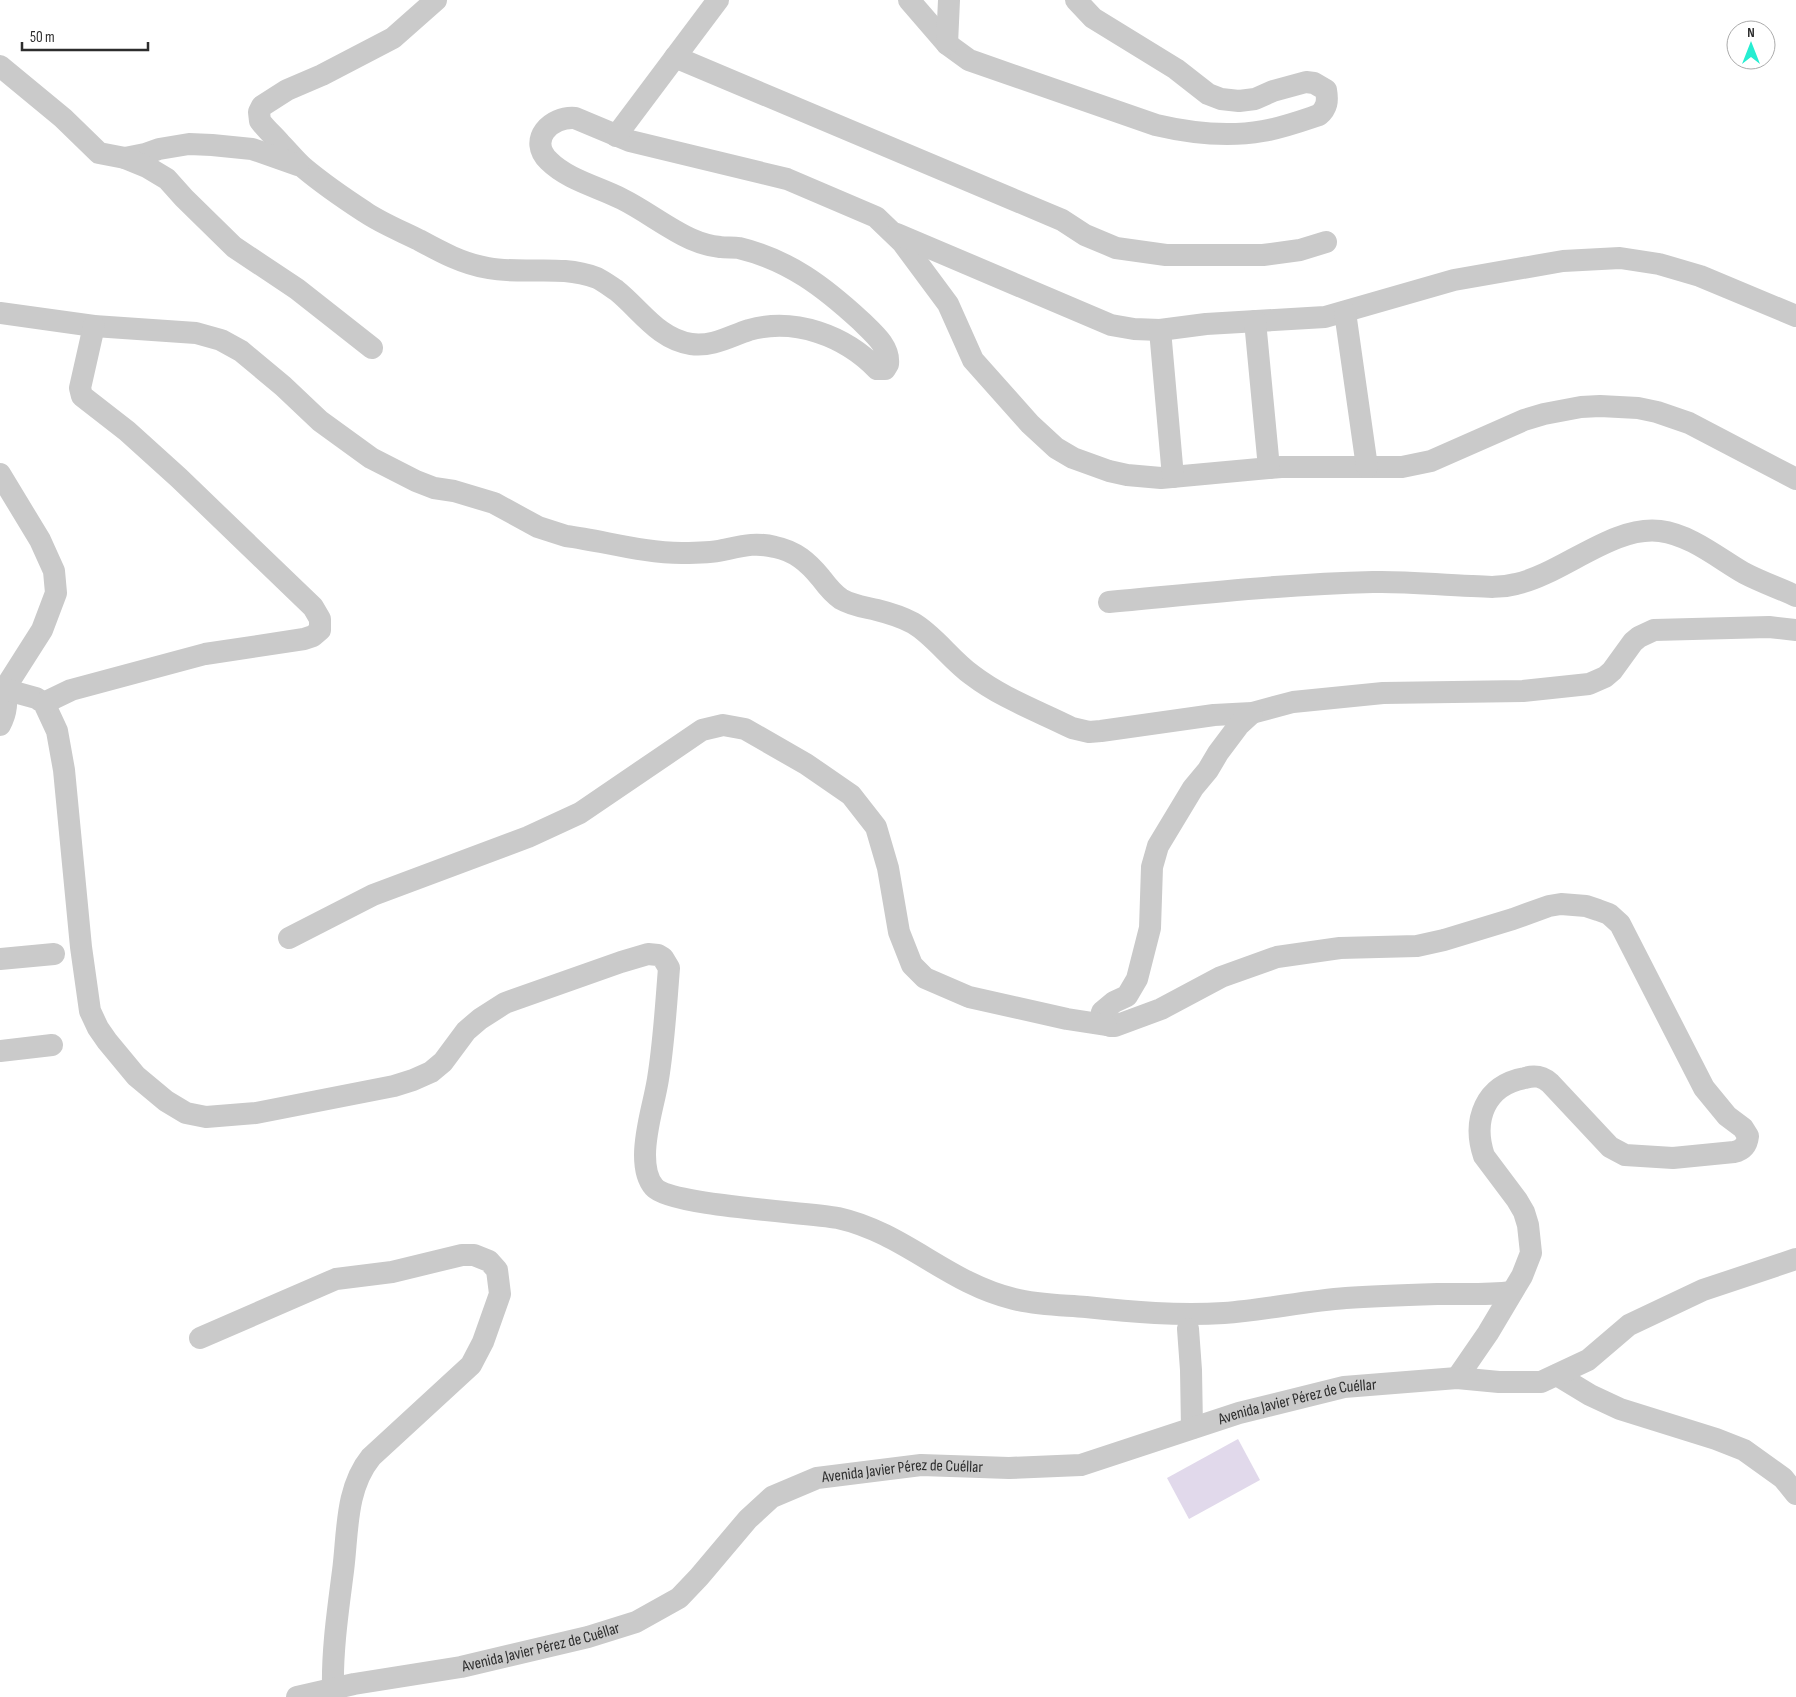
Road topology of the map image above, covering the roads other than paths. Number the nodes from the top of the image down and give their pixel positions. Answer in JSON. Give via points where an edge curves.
{"nodes":[{"id":1,"x":436,"y":0,"type":"edge"},
{"id":2,"x":718,"y":0,"type":"edge"},
{"id":3,"x":909,"y":0,"type":"edge"},
{"id":4,"x":949,"y":0,"type":"edge"},
{"id":5,"x":1076,"y":0,"type":"edge"},
{"id":6,"x":947,"y":44,"type":"junction"},
{"id":7,"x":675,"y":56,"type":"junction"},
{"id":8,"x":0,"y":66,"type":"edge"},
{"id":9,"x":616,"y":136,"type":"junction"},
{"id":10,"x":125,"y":158,"type":"junction"},
{"id":11,"x":304,"y":167,"type":"junction"},
{"id":12,"x":894,"y":233,"type":"junction"},
{"id":13,"x":1326,"y":242,"type":"dead end"},
{"id":14,"x":1345,"y":312,"type":"junction"},
{"id":15,"x":0,"y":313,"type":"edge"},
{"id":16,"x":1796,"y":316,"type":"edge"},
{"id":17,"x":1255,"y":321,"type":"junction"},
{"id":18,"x":94,"y":326,"type":"junction"},
{"id":19,"x":1160,"y":330,"type":"junction"},
{"id":20,"x":372,"y":348,"type":"dead end"},
{"id":21,"x":1367,"y":467,"type":"junction"},
{"id":22,"x":1269,"y":468,"type":"junction"},
{"id":23,"x":0,"y":474,"type":"edge"},
{"id":24,"x":1173,"y":477,"type":"junction"},
{"id":25,"x":1796,"y":479,"type":"edge"},
{"id":26,"x":1796,"y":596,"type":"edge"},
{"id":27,"x":1109,"y":602,"type":"dead end"},
{"id":28,"x":1796,"y":630,"type":"edge"},
{"id":29,"x":2,"y":688,"type":"edge"},
{"id":30,"x":44,"y":702,"type":"junction"},
{"id":31,"x":1252,"y":713,"type":"junction"},
{"id":32,"x":0,"y":725,"type":"edge"},
{"id":33,"x":289,"y":938,"type":"dead end"},
{"id":34,"x":54,"y":954,"type":"dead end"},
{"id":35,"x":0,"y":959,"type":"edge"},
{"id":36,"x":1106,"y":1025,"type":"junction"},
{"id":37,"x":52,"y":1045,"type":"dead end"},
{"id":38,"x":0,"y":1051,"type":"edge"},
{"id":39,"x":1796,"y":1259,"type":"edge"},
{"id":40,"x":1512,"y":1292,"type":"junction"},
{"id":41,"x":1188,"y":1329,"type":"dead end"},
{"id":42,"x":200,"y":1338,"type":"dead end"},
{"id":43,"x":1557,"y":1376,"type":"junction"},
{"id":44,"x":1457,"y":1378,"type":"junction"},
{"id":45,"x":1192,"y":1428,"type":"junction"},
{"id":46,"x":1796,"y":1494,"type":"edge"},
{"id":47,"x":348,"y":1690,"type":"edge"},
{"id":48,"x":297,"y":1697,"type":"edge"}],
"edges":[{"from":1,"to":11,"type":"street","via":[[393,38],[287,90],[262,106],[259,117],[262,124]]},
{"from":2,"to":7,"type":"street"},
{"from":3,"to":6,"type":"street"},
{"from":4,"to":6,"type":"street"},
{"from":5,"to":6,"type":"street","via":[[1093,18],[1176,69],[1208,94],[1239,101],[1255,99],[1299,83],[1314,83],[1326,90],[1327,103],[1319,116],[1263,131],[1180,131],[1080,100],[969,60]]},
{"from":7,"to":9,"type":"street"},
{"from":7,"to":13,"type":"street","via":[[1062,220],[1085,235],[1116,248],[1166,255],[1263,256]]},
{"from":8,"to":10,"type":"street","via":[[63,118],[99,153]]},
{"from":9,"to":11,"type":"street","via":[[582,120],[569,118],[548,126],[543,133],[542,147],[549,161],[567,174],[622,199],[692,239],[738,248],[777,261],[804,275],[877,336],[888,355],[887,367],[877,369],[857,351],[828,336],[793,327],[764,327],[710,343],[681,342],[660,332],[623,296],[599,279],[561,270],[515,272],[465,262],[366,213]]},
{"from":9,"to":12,"type":"street","via":[[787,179],[876,217]]},
{"from":10,"to":11,"type":"street","via":[[188,144],[212,145],[252,149]]},
{"from":10,"to":20,"type":"street","via":[[167,179],[234,246],[297,289]]},
{"from":12,"to":19,"type":"street","via":[[1111,325]]},
{"from":12,"to":24,"type":"street","via":[[948,304],[973,360],[1042,437],[1072,458],[1100,468],[1127,475]]},
{"from":14,"to":16,"type":"street","via":[[1454,280],[1563,261],[1620,258],[1659,264],[1700,276]]},
{"from":14,"to":17,"type":"street","via":[[1324,317]]},
{"from":14,"to":21,"type":"street"},
{"from":15,"to":18,"type":"street"},
{"from":17,"to":19,"type":"street"},
{"from":17,"to":22,"type":"street"},
{"from":18,"to":30,"type":"street","via":[[80,388],[82,396],[179,478],[313,607],[320,619],[320,630],[304,639],[196,656],[71,690]]},
{"from":18,"to":31,"type":"street","via":[[196,333],[221,340],[241,352],[320,421],[371,458],[434,488],[494,503],[552,532],[679,553],[716,551],[744,544],[790,551],[804,558],[840,598],[912,623],[926,631],[956,662],[984,684],[1072,728],[1089,732]]},
{"from":19,"to":24,"type":"street"},
{"from":21,"to":22,"type":"street"},
{"from":21,"to":25,"type":"street","via":[[1402,467],[1432,461],[1544,414],[1581,407],[1619,406],[1658,412],[1689,423]]},
{"from":22,"to":24,"type":"street"},
{"from":23,"to":29,"type":"street","via":[[54,571],[56,593],[42,630]]},
{"from":26,"to":27,"type":"street","via":[[1746,574],[1682,537],[1647,530],[1600,545],[1534,579],[1502,587],[1375,582]]},
{"from":28,"to":31,"type":"street","via":[[1769,627],[1654,630],[1633,642],[1605,677],[1589,684],[1524,691],[1383,693],[1293,702]]},
{"from":29,"to":30,"type":"street"},
{"from":29,"to":32,"type":"street","via":[[7,704]]},
{"from":30,"to":40,"type":"street","via":[[62,750],[90,1011],[107,1041],[136,1076],[186,1113],[206,1117],[256,1112],[354,1095],[413,1080],[443,1062],[466,1032],[505,1003],[652,954],[663,958],[669,968],[658,1079],[647,1132],[645,1162],[649,1180],[665,1195],[837,1218],[859,1224],[896,1239],[966,1282],[1000,1296],[1031,1302],[1164,1314],[1202,1314],[1344,1298]]},
{"from":31,"to":36,"type":"street","via":[[1239,725],[1193,788],[1158,846],[1152,867],[1150,928],[1138,979],[1127,996],[1102,1012]]},
{"from":33,"to":36,"type":"street","via":[[373,895],[528,837],[580,813],[702,730],[723,725],[744,729],[806,764],[851,795],[876,827],[888,868],[899,932],[912,966],[925,978],[969,998]]},
{"from":34,"to":35,"type":"street"},
{"from":36,"to":40,"type":"street","via":[[1115,1026],[1161,1009],[1222,977],[1277,957],[1340,948],[1430,944],[1561,904],[1586,906],[1609,914],[1624,930],[1704,1088],[1727,1116],[1746,1131],[1748,1140],[1743,1148],[1734,1152],[1673,1158],[1625,1155],[1610,1147],[1546,1079],[1535,1076],[1511,1080],[1503,1085],[1484,1109],[1478,1130],[1484,1156],[1517,1200],[1528,1225],[1531,1253]]},
{"from":37,"to":38,"type":"street"},
{"from":39,"to":43,"type":"street","name":"Avenida Javier Pérez de Cuéllar","via":[[1703,1290],[1629,1325],[1588,1360]]},
{"from":40,"to":44,"type":"street"},
{"from":41,"to":45,"type":"street"},
{"from":42,"to":47,"type":"street","via":[[336,1279],[392,1272],[474,1254],[498,1270],[500,1294],[471,1365],[371,1458],[360,1473],[348,1514],[335,1635]]},
{"from":43,"to":44,"type":"street","name":"Avenida Javier Pérez de Cuéllar","via":[[1541,1382]]},
{"from":43,"to":46,"type":"street","via":[[1620,1410],[1744,1450],[1783,1478]]},
{"from":44,"to":45,"type":"street","name":"Avenida Javier Pérez de Cuéllar","via":[[1344,1387]]},
{"from":45,"to":47,"type":"street","name":"Avenida Javier Pérez de Cuéllar","via":[[1080,1465],[1009,1468],[920,1465],[817,1478],[772,1497],[748,1519],[679,1598],[636,1622],[588,1637]]},
{"from":47,"to":48,"type":"street","name":"Avenida Javier Pérez de Cuéllar"}]}
